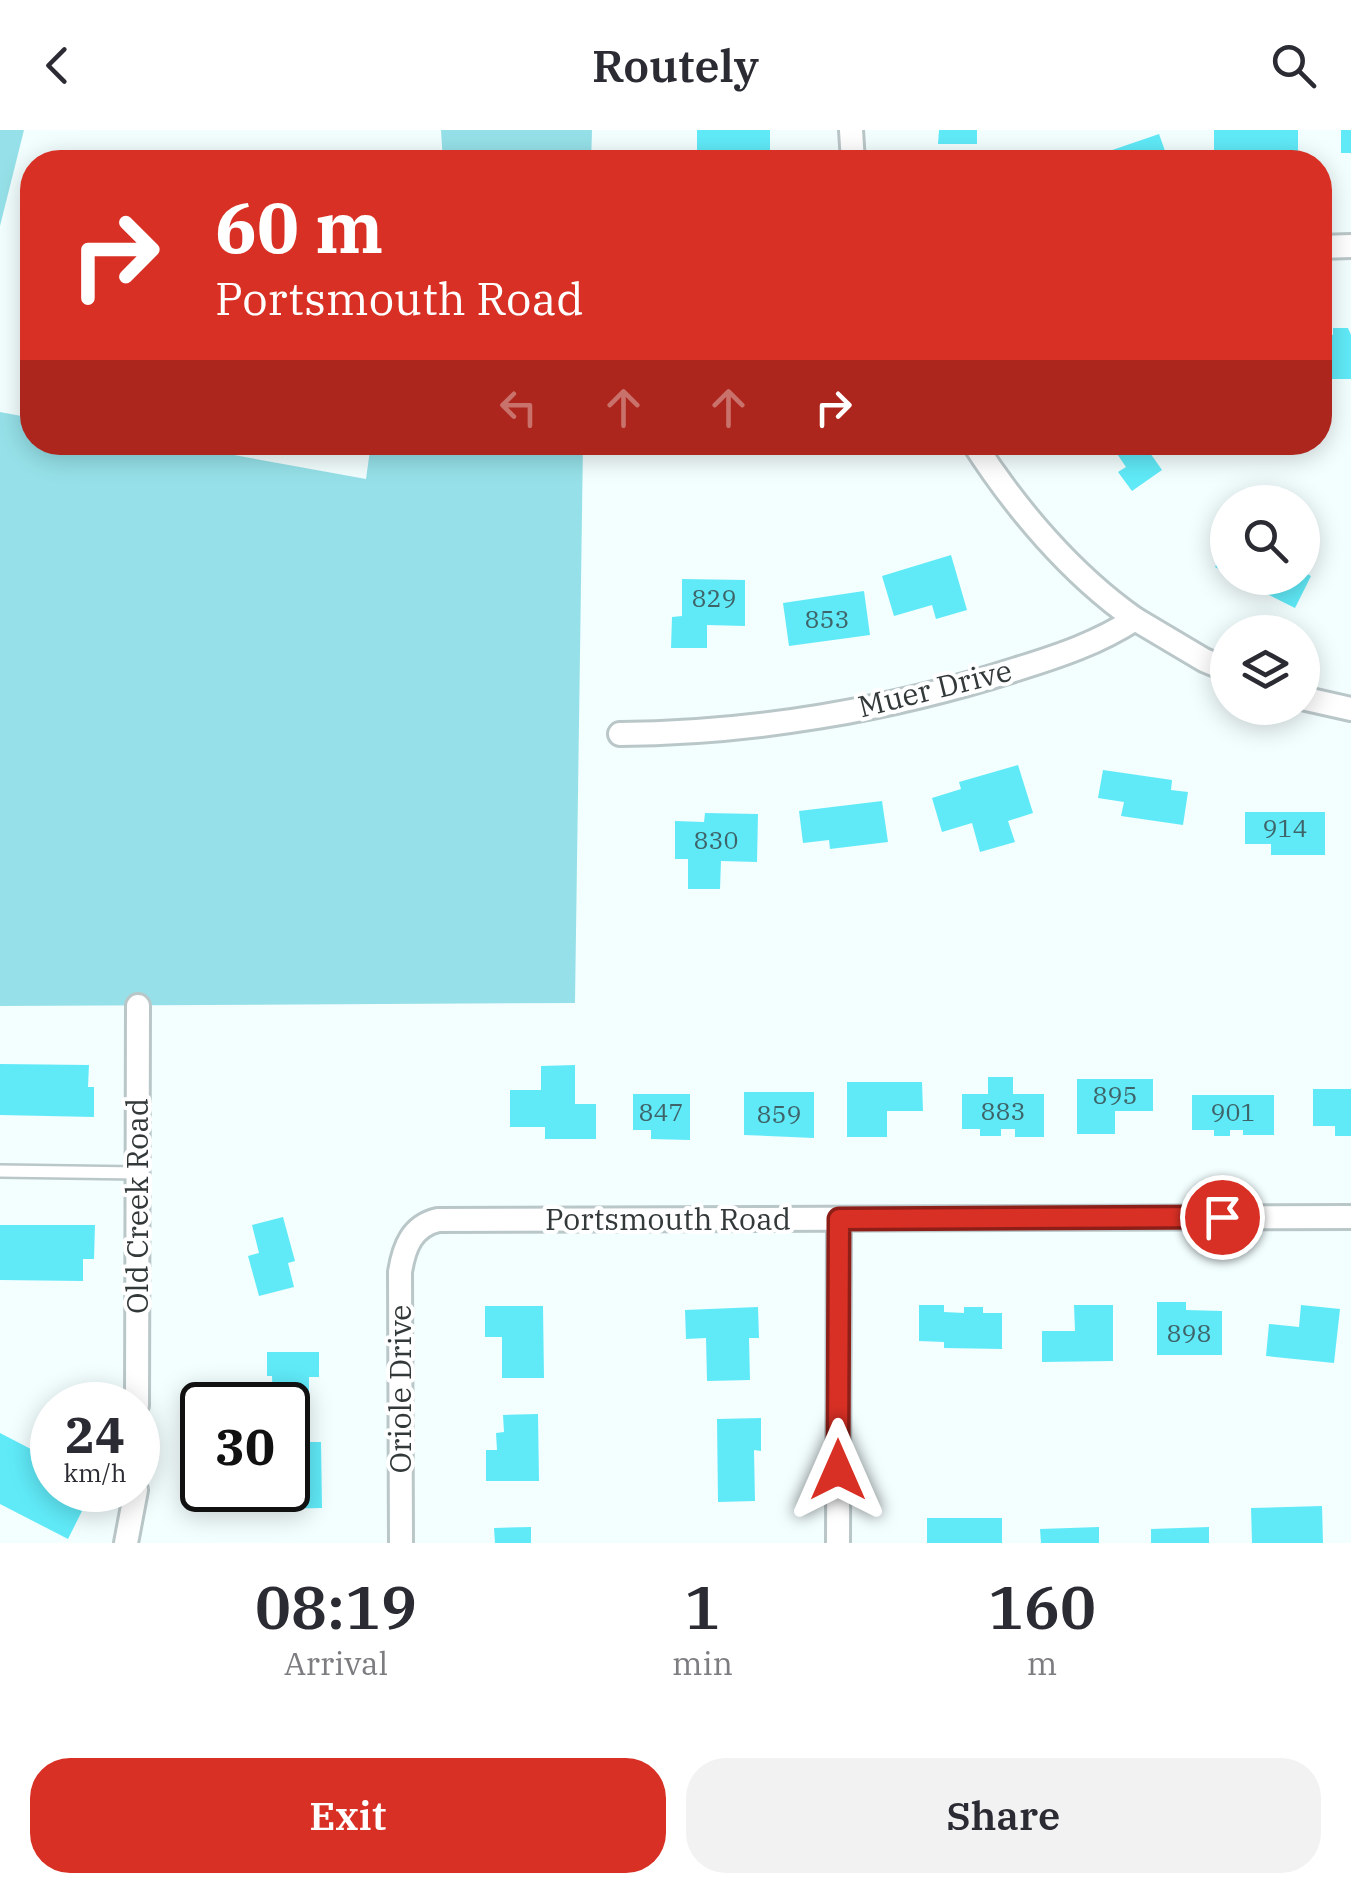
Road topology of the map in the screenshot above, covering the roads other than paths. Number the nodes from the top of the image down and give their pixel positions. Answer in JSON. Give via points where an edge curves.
{"nodes":[{"id":1,"x":982,"y":455,"type":"edge"},
{"id":2,"x":1135,"y":619,"type":"junction"},
{"id":3,"x":1210,"y":662,"type":"edge"},
{"id":4,"x":1320,"y":702,"type":"edge"},
{"id":5,"x":1351,"y":709,"type":"edge"},
{"id":6,"x":620,"y":734,"type":"dead end"},
{"id":7,"x":138,"y":1006,"type":"dead end"},
{"id":8,"x":0,"y":1171,"type":"edge"},
{"id":9,"x":138,"y":1172,"type":"junction"},
{"id":10,"x":1351,"y":1217,"type":"edge"},
{"id":11,"x":839,"y":1219,"type":"junction"},
{"id":12,"x":411,"y":1238,"type":"joint"},
{"id":13,"x":137,"y":1382,"type":"edge"},
{"id":14,"x":132,"y":1512,"type":"edge"},
{"id":15,"x":126,"y":1543,"type":"edge"},
{"id":16,"x":401,"y":1543,"type":"edge"},
{"id":17,"x":838,"y":1543,"type":"edge"}],
"edges":[{"from":1,"to":2,"type":"street","via":[[1045,535],[1104,597]]},
{"from":2,"to":3,"type":"street"},
{"from":2,"to":6,"type":"street","name":"Muer Drive","via":[[1076,650],[917,696],[786,721]]},
{"from":4,"to":5,"type":"street"},
{"from":7,"to":9,"type":"street","name":"Old Creek Road"},
{"from":8,"to":9,"type":"lane"},
{"from":9,"to":13,"type":"street","name":"Old Creek Road"},
{"from":10,"to":11,"type":"street","name":"Portsmouth Road"},
{"from":11,"to":12,"type":"street","name":"Portsmouth Road","via":[[438,1220]]},
{"from":11,"to":17,"type":"street"},
{"from":12,"to":16,"type":"street","name":"Oriole Drive","via":[[400,1272]]},
{"from":14,"to":15,"type":"street"}]}
